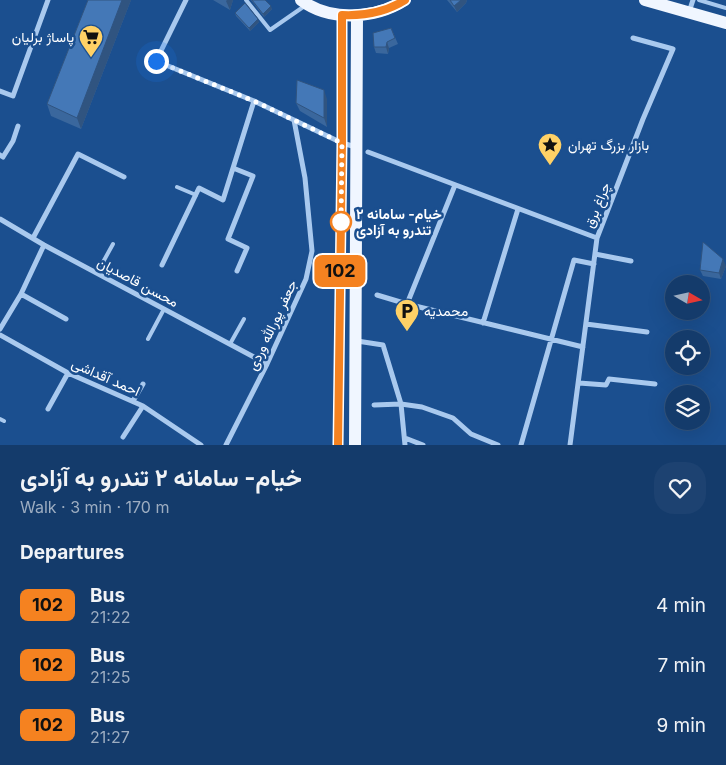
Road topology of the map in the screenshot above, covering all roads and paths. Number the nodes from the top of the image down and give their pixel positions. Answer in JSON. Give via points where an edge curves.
{"nodes":[{"id":1,"x":48,"y":0,"type":"edge"},
{"id":2,"x":186,"y":0,"type":"edge"},
{"id":3,"x":246,"y":0,"type":"edge"},
{"id":4,"x":405,"y":0,"type":"edge"},
{"id":5,"x":645,"y":0,"type":"edge"},
{"id":6,"x":699,"y":0,"type":"edge"},
{"id":7,"x":304,"y":2,"type":"edge"},
{"id":8,"x":691,"y":6,"type":"edge"},
{"id":9,"x":726,"y":8,"type":"edge"},
{"id":10,"x":342,"y":15,"type":"junction"},
{"id":11,"x":357,"y":16,"type":"junction"},
{"id":12,"x":726,"y":23,"type":"edge"},
{"id":13,"x":633,"y":38,"type":"dead end"},
{"id":14,"x":0,"y":91,"type":"edge"},
{"id":15,"x":254,"y":101,"type":"junction"},
{"id":16,"x":294,"y":120,"type":"junction"},
{"id":17,"x":18,"y":126,"type":"dead end"},
{"id":18,"x":342,"y":143,"type":"junction"},
{"id":19,"x":362,"y":150,"type":"junction"},
{"id":20,"x":0,"y":156,"type":"edge"},
{"id":21,"x":233,"y":168,"type":"junction"},
{"id":22,"x":124,"y":177,"type":"dead end"},
{"id":23,"x":454,"y":185,"type":"junction"},
{"id":24,"x":177,"y":187,"type":"dead end"},
{"id":25,"x":196,"y":195,"type":"junction"},
{"id":26,"x":518,"y":209,"type":"junction"},
{"id":27,"x":0,"y":219,"type":"edge"},
{"id":28,"x":33,"y":238,"type":"junction"},
{"id":29,"x":597,"y":238,"type":"junction"},
{"id":30,"x":114,"y":244,"type":"dead end"},
{"id":31,"x":44,"y":245,"type":"junction"},
{"id":32,"x":595,"y":254,"type":"junction"},
{"id":33,"x":631,"y":261,"type":"dead end"},
{"id":34,"x":594,"y":264,"type":"junction"},
{"id":35,"x":162,"y":265,"type":"dead end"},
{"id":36,"x":237,"y":271,"type":"dead end"},
{"id":37,"x":98,"y":273,"type":"junction"},
{"id":38,"x":21,"y":294,"type":"junction"},
{"id":39,"x":377,"y":295,"type":"dead end"},
{"id":40,"x":407,"y":304,"type":"junction"},
{"id":41,"x":164,"y":309,"type":"junction"},
{"id":42,"x":66,"y":319,"type":"dead end"},
{"id":43,"x":244,"y":319,"type":"dead end"},
{"id":44,"x":483,"y":323,"type":"junction"},
{"id":45,"x":586,"y":324,"type":"junction"},
{"id":46,"x":0,"y":329,"type":"edge"},
{"id":47,"x":647,"y":332,"type":"dead end"},
{"id":48,"x":0,"y":335,"type":"edge"},
{"id":49,"x":148,"y":339,"type":"dead end"},
{"id":50,"x":550,"y":339,"type":"junction"},
{"id":51,"x":354,"y":341,"type":"junction"},
{"id":52,"x":230,"y":344,"type":"junction"},
{"id":53,"x":583,"y":347,"type":"junction"},
{"id":54,"x":267,"y":364,"type":"junction"},
{"id":55,"x":68,"y":373,"type":"junction"},
{"id":56,"x":578,"y":383,"type":"junction"},
{"id":57,"x":143,"y":384,"type":"dead end"},
{"id":58,"x":655,"y":384,"type":"dead end"},
{"id":59,"x":133,"y":401,"type":"junction"},
{"id":60,"x":401,"y":404,"type":"junction"},
{"id":61,"x":374,"y":405,"type":"dead end"},
{"id":62,"x":143,"y":406,"type":"junction"},
{"id":63,"x":48,"y":409,"type":"dead end"},
{"id":64,"x":123,"y":437,"type":"dead end"},
{"id":65,"x":405,"y":438,"type":"junction"},
{"id":66,"x":201,"y":445,"type":"edge"},
{"id":67,"x":226,"y":445,"type":"edge"},
{"id":68,"x":338,"y":445,"type":"edge"},
{"id":69,"x":355,"y":445,"type":"edge"},
{"id":70,"x":404,"y":445,"type":"edge"},
{"id":71,"x":423,"y":445,"type":"edge"},
{"id":72,"x":498,"y":445,"type":"edge"},
{"id":73,"x":521,"y":445,"type":"edge"},
{"id":74,"x":570,"y":445,"type":"edge"}],
"edges":[{"from":1,"to":14,"type":"street","via":[[13,96]]},
{"from":2,"to":15,"type":"street","name":"چراغ برق","via":[[156,61]]},
{"from":3,"to":7,"type":"lane","via":[[270,30]]},
{"from":4,"to":11,"type":"main road","via":[[381,12]]},
{"from":5,"to":8,"type":"main road"},
{"from":6,"to":9,"type":"lane"},
{"from":7,"to":10,"type":"main road","via":[[324,12]]},
{"from":8,"to":12,"type":"main road"},
{"from":10,"to":11,"type":"main road"},
{"from":10,"to":18,"type":"lane"},
{"from":11,"to":19,"type":"main road"},
{"from":13,"to":29,"type":"street","name":"چراغ برق","via":[[673,49]]},
{"from":15,"to":16,"type":"street","name":"چراغ برق"},
{"from":15,"to":21,"type":"street"},
{"from":16,"to":18,"type":"street","name":"چراغ برق"},
{"from":16,"to":54,"type":"street","name":"جعفر پورالله وردی","via":[[312,251],[306,278]]},
{"from":17,"to":20,"type":"street","via":[[13,141],[3,157]]},
{"from":18,"to":19,"type":"street","name":"چراغ برق"},
{"from":18,"to":68,"type":"lane"},
{"from":19,"to":23,"type":"street","name":"چراغ برق"},
{"from":19,"to":51,"type":"main road"},
{"from":21,"to":25,"type":"street","via":[[223,200],[199,188]]},
{"from":21,"to":36,"type":"street","via":[[253,176],[228,239],[246,248]]},
{"from":22,"to":28,"type":"street","via":[[78,154]]},
{"from":23,"to":26,"type":"street","name":"چراغ برق"},
{"from":23,"to":40,"type":"street"},
{"from":24,"to":25,"type":"lane"},
{"from":25,"to":35,"type":"street"},
{"from":26,"to":29,"type":"street","name":"چراغ برق"},
{"from":26,"to":44,"type":"street"},
{"from":27,"to":28,"type":"street","name":"محسن قاصدیان"},
{"from":28,"to":31,"type":"street","name":"محسن قاصدیان"},
{"from":29,"to":32,"type":"street"},
{"from":30,"to":37,"type":"lane"},
{"from":31,"to":37,"type":"street","name":"محسن قاصدیان"},
{"from":31,"to":38,"type":"street"},
{"from":32,"to":33,"type":"street"},
{"from":32,"to":34,"type":"street"},
{"from":34,"to":45,"type":"street"},
{"from":34,"to":50,"type":"street","via":[[574,260]]},
{"from":37,"to":41,"type":"street","name":"محسن قاصدیان"},
{"from":38,"to":42,"type":"street"},
{"from":38,"to":46,"type":"street"},
{"from":39,"to":40,"type":"street"},
{"from":40,"to":44,"type":"street"},
{"from":41,"to":49,"type":"lane"},
{"from":41,"to":52,"type":"street","name":"محسن قاصدیان"},
{"from":43,"to":52,"type":"lane"},
{"from":44,"to":50,"type":"street"},
{"from":45,"to":47,"type":"street"},
{"from":45,"to":53,"type":"street"},
{"from":48,"to":55,"type":"street","name":"احمد آقداشی"},
{"from":50,"to":53,"type":"street"},
{"from":50,"to":73,"type":"street"},
{"from":51,"to":60,"type":"street","via":[[384,345]]},
{"from":51,"to":69,"type":"main road"},
{"from":52,"to":54,"type":"street","name":"محسن قاصدیان"},
{"from":53,"to":56,"type":"street"},
{"from":54,"to":67,"type":"street","name":"جعفر پورالله وردی"},
{"from":55,"to":59,"type":"street","name":"احمد آقداشی"},
{"from":55,"to":63,"type":"street"},
{"from":56,"to":58,"type":"street","via":[[606,384],[609,379]]},
{"from":56,"to":74,"type":"street"},
{"from":57,"to":59,"type":"street"},
{"from":59,"to":62,"type":"street","name":"احمد آقداشی"},
{"from":60,"to":61,"type":"street"},
{"from":60,"to":65,"type":"street"},
{"from":60,"to":72,"type":"street","via":[[422,407],[453,418],[471,434]]},
{"from":62,"to":64,"type":"street"},
{"from":62,"to":66,"type":"street","name":"احمد آقداشی"},
{"from":65,"to":70,"type":"street"},
{"from":65,"to":71,"type":"street"}]}
